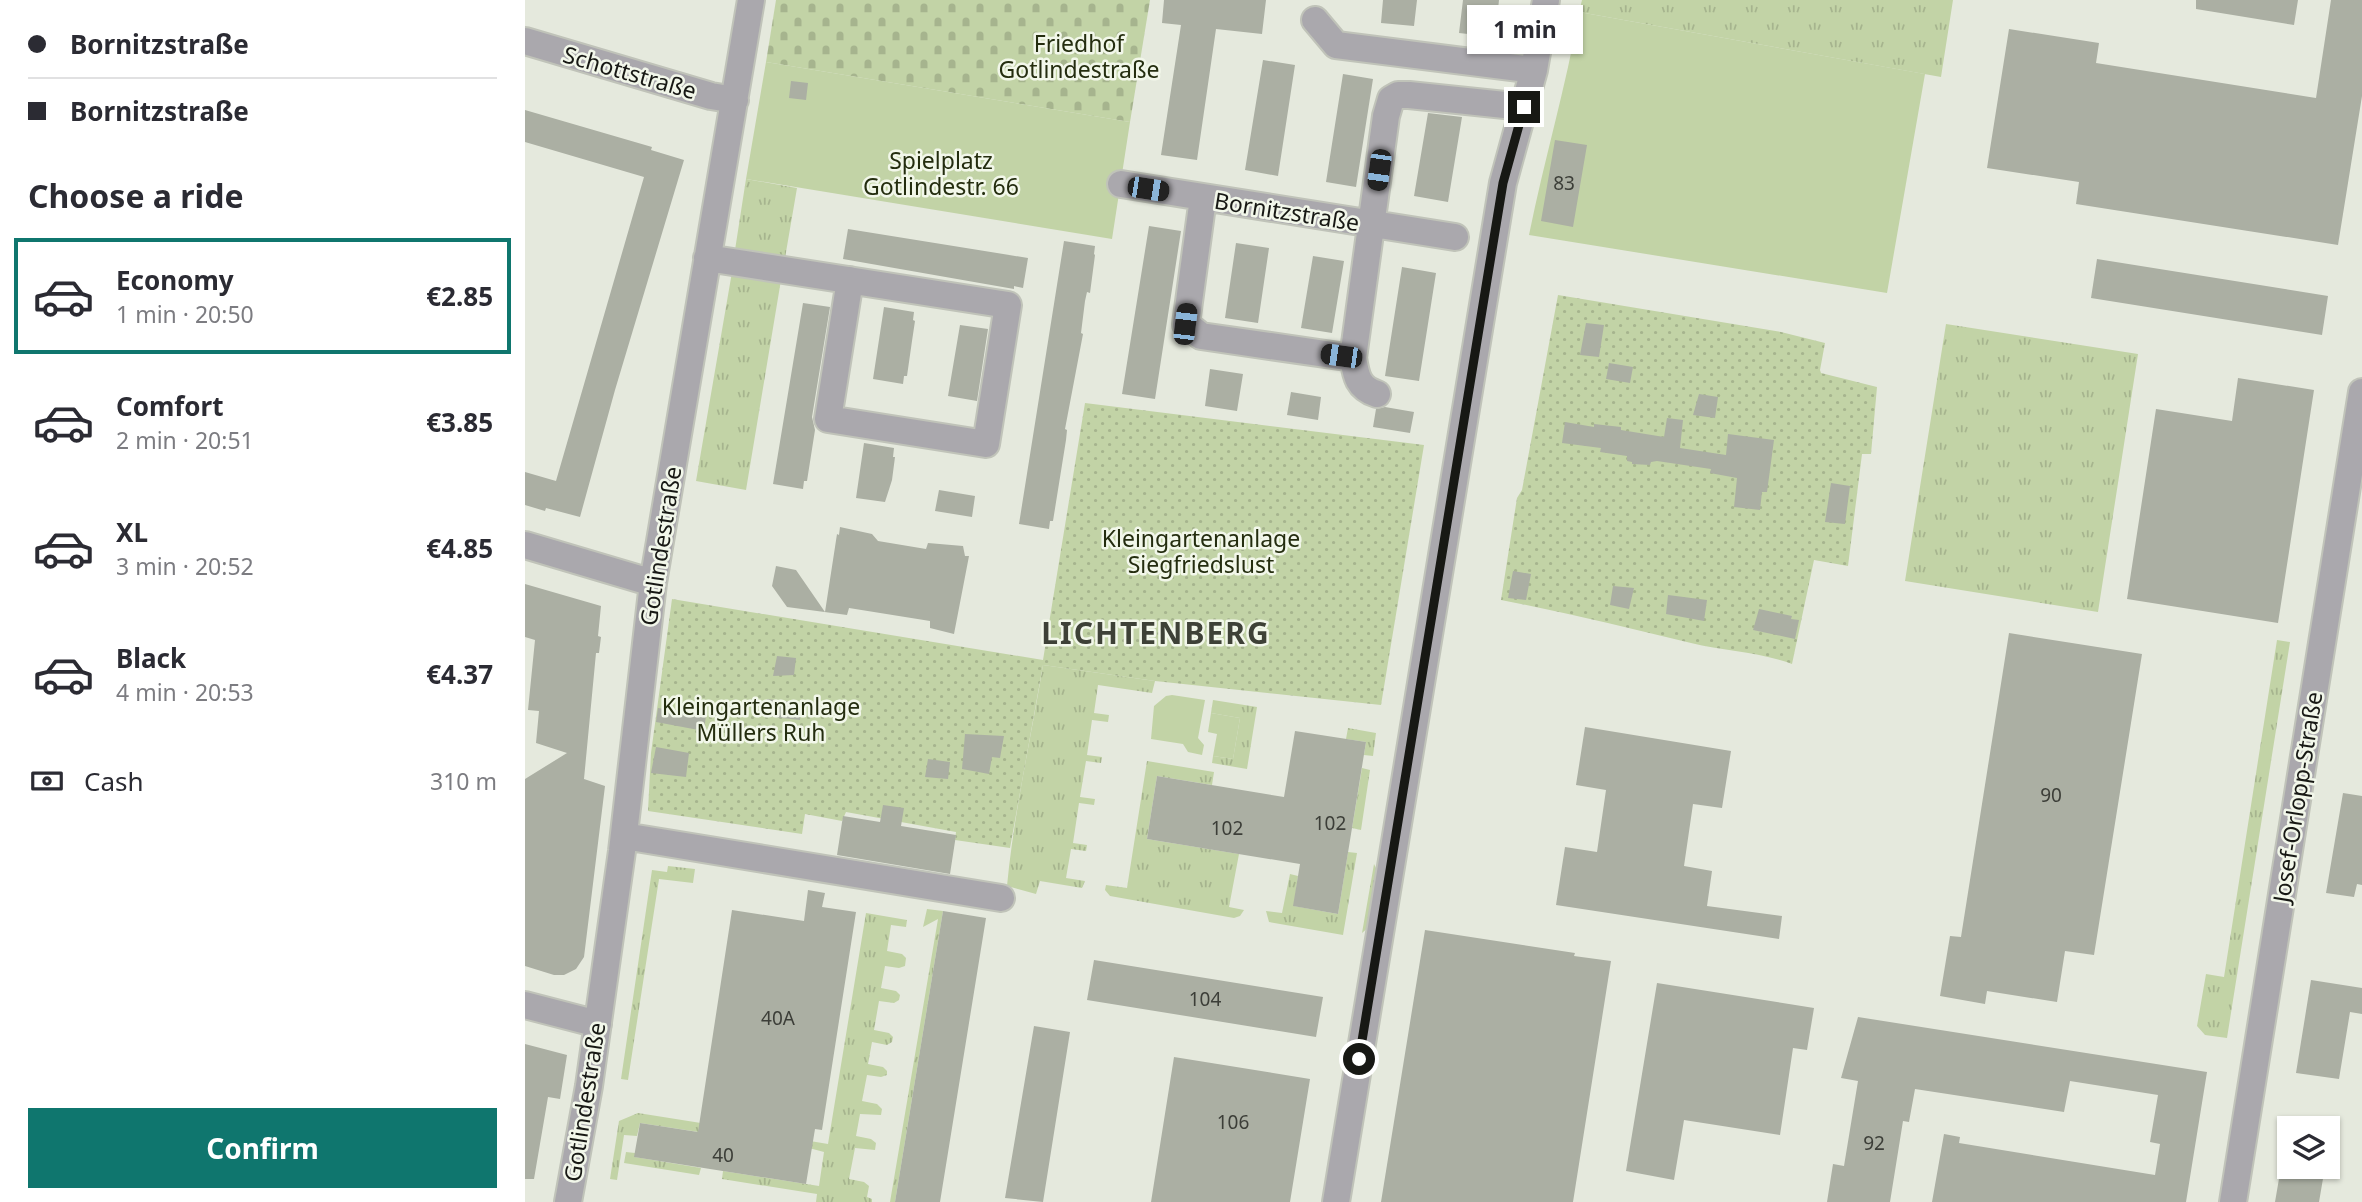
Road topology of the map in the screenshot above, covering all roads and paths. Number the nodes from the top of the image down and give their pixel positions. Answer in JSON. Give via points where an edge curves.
{"nodes":[{"id":1,"x":751,"y":0,"type":"edge"},
{"id":2,"x":1546,"y":0,"type":"edge"},
{"id":3,"x":1315,"y":20,"type":"dead end"},
{"id":4,"x":525,"y":41,"type":"edge"},
{"id":5,"x":1534,"y":70,"type":"junction"},
{"id":6,"x":735,"y":100,"type":"junction"},
{"id":7,"x":1524,"y":107,"type":"junction"},
{"id":8,"x":1121,"y":184,"type":"dead end"},
{"id":9,"x":1203,"y":198,"type":"junction"},
{"id":10,"x":1371,"y":224,"type":"junction"},
{"id":11,"x":1455,"y":237,"type":"dead end"},
{"id":12,"x":707,"y":258,"type":"junction"},
{"id":13,"x":850,"y":280,"type":"junction"},
{"id":14,"x":1353,"y":358,"type":"junction"},
{"id":15,"x":2362,"y":393,"type":"edge"},
{"id":16,"x":1377,"y":394,"type":"dead end"},
{"id":17,"x":525,"y":545,"type":"edge"},
{"id":18,"x":653,"y":583,"type":"junction"},
{"id":19,"x":624,"y":836,"type":"junction"},
{"id":20,"x":1001,"y":898,"type":"dead end"},
{"id":21,"x":525,"y":1005,"type":"edge"},
{"id":22,"x":597,"y":1024,"type":"junction"},
{"id":23,"x":568,"y":1202,"type":"edge"},
{"id":24,"x":1336,"y":1202,"type":"edge"},
{"id":25,"x":2233,"y":1202,"type":"edge"}],
"edges":[{"from":1,"to":6,"type":"street","name":"Gotlindestraße"},
{"from":2,"to":5,"type":"street"},
{"from":3,"to":5,"type":"street","via":[[1336,46]]},
{"from":4,"to":6,"type":"street","name":"Schottstraße"},
{"from":5,"to":7,"type":"street"},
{"from":6,"to":12,"type":"street","name":"Gotlindestraße"},
{"from":7,"to":10,"type":"street","name":"Bornitzstraße","via":[[1398,94],[1391,99]]},
{"from":7,"to":24,"type":"street","via":[[1497,221]]},
{"from":8,"to":9,"type":"street","name":"Bornitzstraße"},
{"from":9,"to":10,"type":"street","name":"Bornitzstraße"},
{"from":9,"to":14,"type":"street","name":"Bornitzstraße","via":[[1185,324],[1201,336]]},
{"from":10,"to":11,"type":"street","name":"Bornitzstraße"},
{"from":10,"to":14,"type":"street","name":"Bornitzstraße"},
{"from":12,"to":13,"type":"street"},
{"from":12,"to":18,"type":"street","name":"Gotlindestraße"},
{"from":13,"to":13,"type":"street","via":[[828,419],[986,444],[1008,305]]},
{"from":14,"to":16,"type":"street","name":"Bornitzstraße","via":[[1359,382]]},
{"from":15,"to":25,"type":"street","name":"Josef-Orlopp-Straße"},
{"from":17,"to":18,"type":"street"},
{"from":18,"to":19,"type":"street","name":"Gotlindestraße"},
{"from":19,"to":20,"type":"street"},
{"from":19,"to":22,"type":"street","name":"Gotlindestraße"},
{"from":21,"to":22,"type":"street"},
{"from":22,"to":23,"type":"street","name":"Gotlindestraße"}]}
